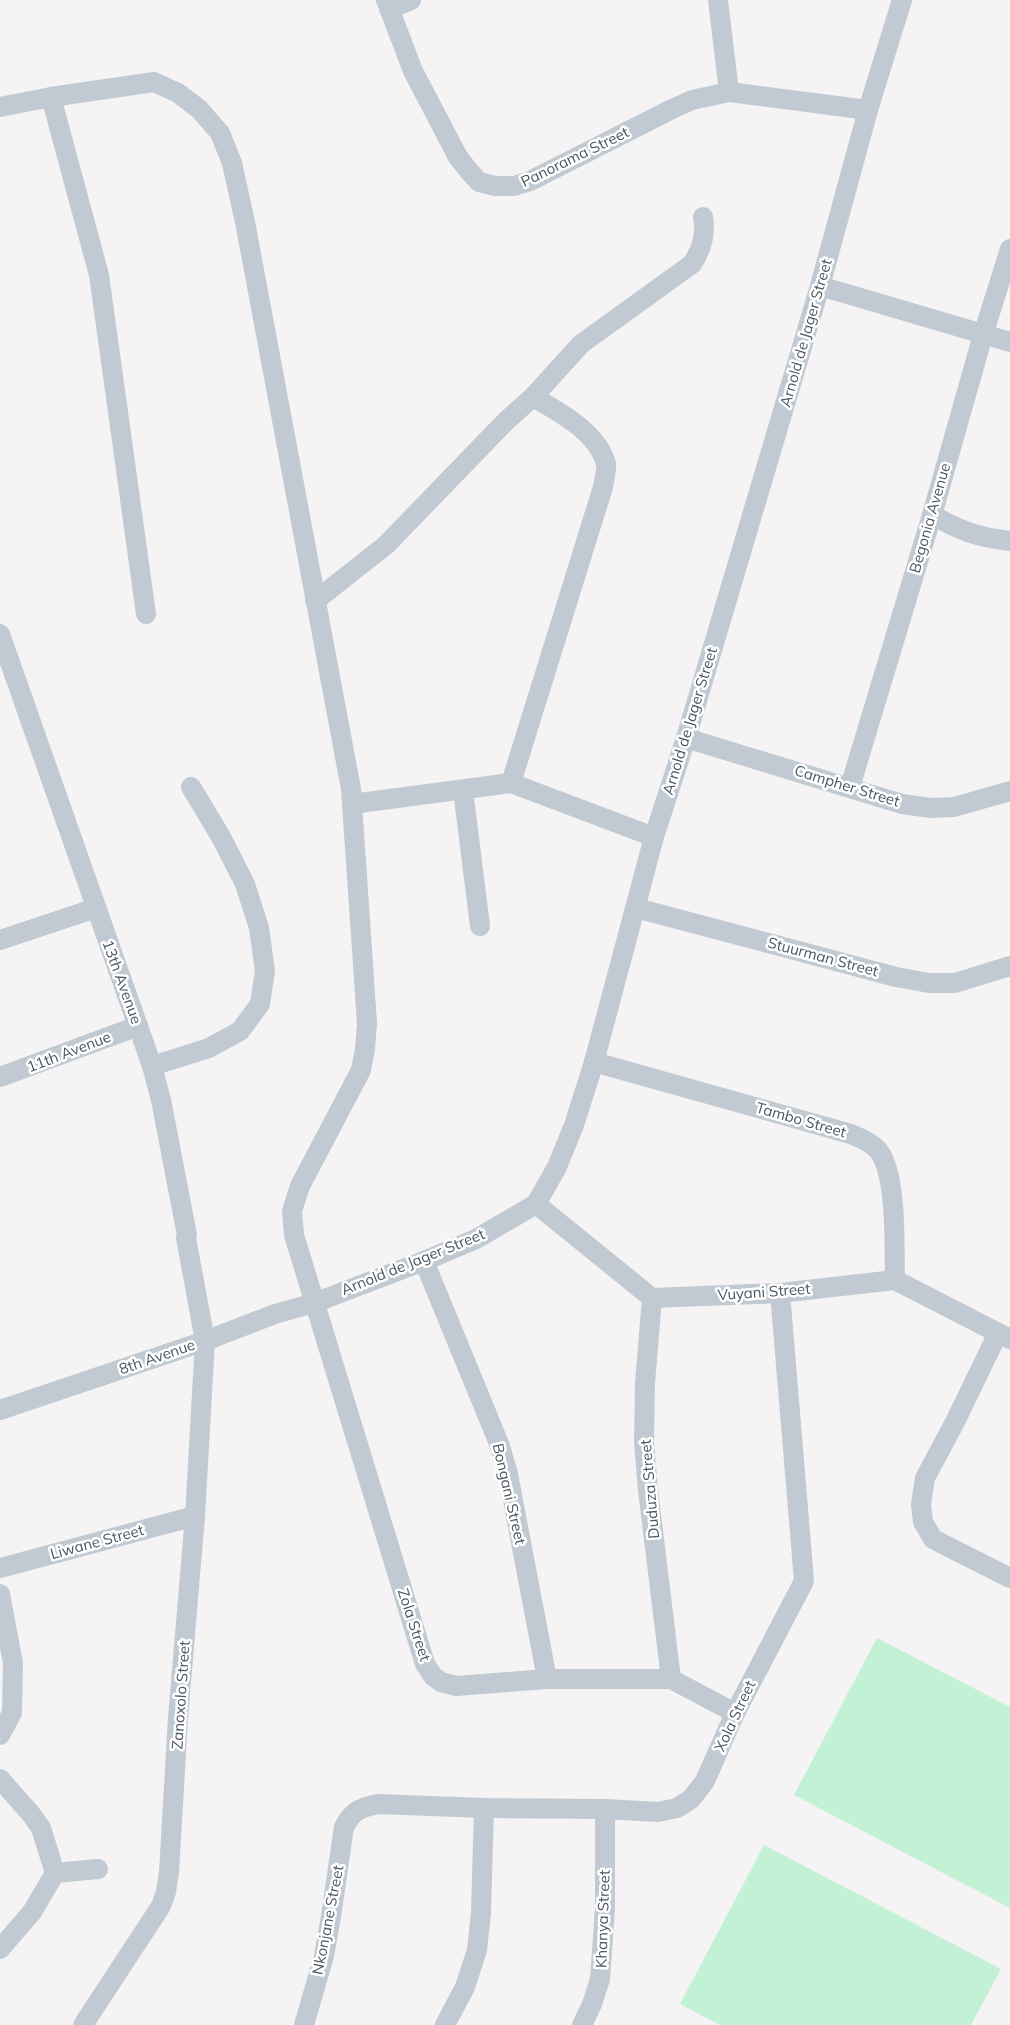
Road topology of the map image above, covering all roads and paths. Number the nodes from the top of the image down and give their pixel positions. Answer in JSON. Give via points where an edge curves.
{"nodes":[{"id":1,"x":411,"y":0,"type":"edge"},
{"id":2,"x":718,"y":0,"type":"edge"},
{"id":3,"x":902,"y":0,"type":"edge"},
{"id":4,"x":388,"y":4,"type":"edge"},
{"id":5,"x":729,"y":92,"type":"junction"},
{"id":6,"x":50,"y":97,"type":"junction"},
{"id":7,"x":0,"y":107,"type":"edge"},
{"id":8,"x":868,"y":110,"type":"junction"},
{"id":9,"x":703,"y":217,"type":"dead end"},
{"id":10,"x":1010,"y":249,"type":"edge"},
{"id":11,"x":820,"y":286,"type":"junction"},
{"id":12,"x":983,"y":335,"type":"junction"},
{"id":13,"x":1010,"y":342,"type":"edge"},
{"id":14,"x":533,"y":397,"type":"junction"},
{"id":15,"x":932,"y":515,"type":"junction"},
{"id":16,"x":1010,"y":541,"type":"edge"},
{"id":17,"x":315,"y":601,"type":"junction"},
{"id":18,"x":146,"y":614,"type":"dead end"},
{"id":19,"x":0,"y":634,"type":"edge"},
{"id":20,"x":5,"y":666,"type":"edge"},
{"id":21,"x":686,"y":738,"type":"junction"},
{"id":22,"x":511,"y":783,"type":"junction"},
{"id":23,"x":191,"y":787,"type":"dead end"},
{"id":24,"x":850,"y":787,"type":"junction"},
{"id":25,"x":463,"y":790,"type":"junction"},
{"id":26,"x":1010,"y":791,"type":"edge"},
{"id":27,"x":352,"y":804,"type":"junction"},
{"id":28,"x":654,"y":837,"type":"junction"},
{"id":29,"x":96,"y":908,"type":"junction"},
{"id":30,"x":636,"y":908,"type":"junction"},
{"id":31,"x":480,"y":926,"type":"dead end"},
{"id":32,"x":0,"y":940,"type":"edge"},
{"id":33,"x":1010,"y":966,"type":"edge"},
{"id":34,"x":138,"y":1026,"type":"junction"},
{"id":35,"x":594,"y":1062,"type":"junction"},
{"id":36,"x":152,"y":1066,"type":"junction"},
{"id":37,"x":0,"y":1077,"type":"edge"},
{"id":38,"x":536,"y":1204,"type":"junction"},
{"id":39,"x":424,"y":1261,"type":"junction"},
{"id":40,"x":895,"y":1280,"type":"junction"},
{"id":41,"x":780,"y":1293,"type":"junction"},
{"id":42,"x":652,"y":1298,"type":"junction"},
{"id":43,"x":314,"y":1303,"type":"junction"},
{"id":44,"x":1004,"y":1336,"type":"edge"},
{"id":45,"x":205,"y":1341,"type":"junction"},
{"id":46,"x":0,"y":1410,"type":"edge"},
{"id":47,"x":195,"y":1516,"type":"junction"},
{"id":48,"x":0,"y":1568,"type":"edge"},
{"id":49,"x":1010,"y":1578,"type":"edge"},
{"id":50,"x":0,"y":1594,"type":"edge"},
{"id":51,"x":547,"y":1679,"type":"junction"},
{"id":52,"x":671,"y":1679,"type":"junction"},
{"id":53,"x":735,"y":1713,"type":"junction"},
{"id":54,"x":0,"y":1735,"type":"edge"},
{"id":55,"x":0,"y":1779,"type":"edge"},
{"id":56,"x":484,"y":1808,"type":"junction"},
{"id":57,"x":605,"y":1808,"type":"junction"},
{"id":58,"x":351,"y":1815,"type":"joint"},
{"id":59,"x":98,"y":1869,"type":"dead end"},
{"id":60,"x":56,"y":1873,"type":"junction"},
{"id":61,"x":0,"y":1949,"type":"edge"},
{"id":62,"x":83,"y":2025,"type":"edge"},
{"id":63,"x":304,"y":2025,"type":"edge"},
{"id":64,"x":445,"y":2025,"type":"edge"},
{"id":65,"x":582,"y":2025,"type":"edge"}],
"edges":[{"from":1,"to":4,"type":"street"},
{"from":2,"to":5,"type":"street"},
{"from":3,"to":8,"type":"street","name":"Arnold de Jager Street"},
{"from":4,"to":5,"type":"street","name":"Panorama Street","via":[[413,71],[458,157],[479,182],[514,186],[530,181],[678,106]]},
{"from":5,"to":8,"type":"street","name":"Panorama Street"},
{"from":6,"to":7,"type":"street","name":"Zola Street"},
{"from":6,"to":17,"type":"street","name":"Zola Street","via":[[154,82],[178,93],[199,109],[220,133],[232,163],[245,222]]},
{"from":6,"to":18,"type":"street","via":[[99,275]]},
{"from":8,"to":11,"type":"street","name":"Arnold de Jager Street"},
{"from":9,"to":14,"type":"street","via":[[702,249],[692,264],[581,344]]},
{"from":10,"to":12,"type":"street","name":"Begonia Avenue"},
{"from":11,"to":12,"type":"street"},
{"from":11,"to":21,"type":"street","name":"Arnold de Jager Street"},
{"from":12,"to":13,"type":"street"},
{"from":12,"to":15,"type":"street","name":"Begonia Avenue"},
{"from":14,"to":17,"type":"street","via":[[386,545]]},
{"from":14,"to":22,"type":"street","via":[[572,420],[598,446],[606,465],[603,487]]},
{"from":15,"to":16,"type":"street","via":[[963,532]]},
{"from":15,"to":24,"type":"street","name":"Begonia Avenue"},
{"from":17,"to":27,"type":"street","name":"Zola Street"},
{"from":19,"to":20,"type":"street","name":"13th Avenue"},
{"from":20,"to":29,"type":"street","name":"13th Avenue"},
{"from":21,"to":24,"type":"street","name":"Campher Street"},
{"from":21,"to":28,"type":"street","name":"Arnold de Jager Street"},
{"from":22,"to":25,"type":"street"},
{"from":22,"to":28,"type":"street"},
{"from":23,"to":36,"type":"street","via":[[245,884],[259,928],[264,979],[260,1004],[240,1031],[209,1048]]},
{"from":24,"to":26,"type":"street","name":"Campher Street","via":[[902,804],[931,808],[954,807]]},
{"from":25,"to":27,"type":"street"},
{"from":25,"to":31,"type":"street"},
{"from":27,"to":43,"type":"street","name":"Zola Street","via":[[367,1023],[360,1070],[300,1186],[292,1211],[294,1235]]},
{"from":28,"to":30,"type":"street","name":"Arnold de Jager Street"},
{"from":29,"to":32,"type":"street"},
{"from":29,"to":34,"type":"street","name":"13th Avenue"},
{"from":30,"to":33,"type":"street","name":"Stuurman Street","via":[[929,984],[956,983]]},
{"from":30,"to":35,"type":"street","name":"Arnold de Jager Street"},
{"from":34,"to":36,"type":"street","name":"13th Avenue"},
{"from":34,"to":37,"type":"street","name":"11th Avenue"},
{"from":35,"to":38,"type":"street","name":"Arnold de Jager Street","via":[[557,1167]]},
{"from":35,"to":40,"type":"street","name":"Tambo Street","via":[[851,1134],[870,1143],[882,1155],[888,1175]]},
{"from":36,"to":45,"type":"street","name":"13th Avenue"},
{"from":38,"to":39,"type":"street","name":"Arnold de Jager Street","via":[[476,1239]]},
{"from":38,"to":42,"type":"street"},
{"from":39,"to":43,"type":"street","name":"Arnold de Jager Street"},
{"from":39,"to":51,"type":"street","name":"Bongani Street","via":[[500,1446]]},
{"from":40,"to":41,"type":"street","name":"Vuyani Street"},
{"from":40,"to":44,"type":"street"},
{"from":41,"to":42,"type":"street","name":"Vuyani Street"},
{"from":41,"to":53,"type":"street","name":"Xola Street","via":[[804,1581]]},
{"from":42,"to":52,"type":"street","name":"Duduza Street","via":[[644,1442]]},
{"from":43,"to":45,"type":"street","name":"8th Avenue"},
{"from":43,"to":51,"type":"street","name":"Zola Street","via":[[425,1664],[441,1682],[456,1686]]},
{"from":44,"to":49,"type":"street","via":[[925,1478],[921,1504],[923,1522],[933,1539]]},
{"from":45,"to":46,"type":"street","name":"8th Avenue"},
{"from":45,"to":47,"type":"street","name":"Zanoxolo Street"},
{"from":47,"to":48,"type":"street","name":"Liwane Street"},
{"from":47,"to":62,"type":"street","name":"Zanoxolo Street","via":[[166,1892],[161,1906]]},
{"from":50,"to":54,"type":"street","via":[[13,1663],[12,1712]]},
{"from":51,"to":52,"type":"street","name":"Zola Street"},
{"from":52,"to":53,"type":"street","name":"Zola Street"},
{"from":53,"to":57,"type":"street","name":"Xola Street","via":[[705,1781],[691,1799],[678,1808],[658,1812]]},
{"from":55,"to":60,"type":"street","via":[[41,1828]]},
{"from":56,"to":57,"type":"street","name":"Xola Street"},
{"from":56,"to":58,"type":"street","name":"Xola Street","via":[[378,1804],[362,1807]]},
{"from":56,"to":64,"type":"street","via":[[477,1950],[465,1987]]},
{"from":57,"to":65,"type":"street","name":"Khanya Street","via":[[605,1908],[600,1979]]},
{"from":58,"to":63,"type":"street","name":"Nkonjane Street","via":[[344,1827],[326,1946]]},
{"from":59,"to":60,"type":"street"},
{"from":60,"to":61,"type":"street","via":[[32,1912]]}]}
